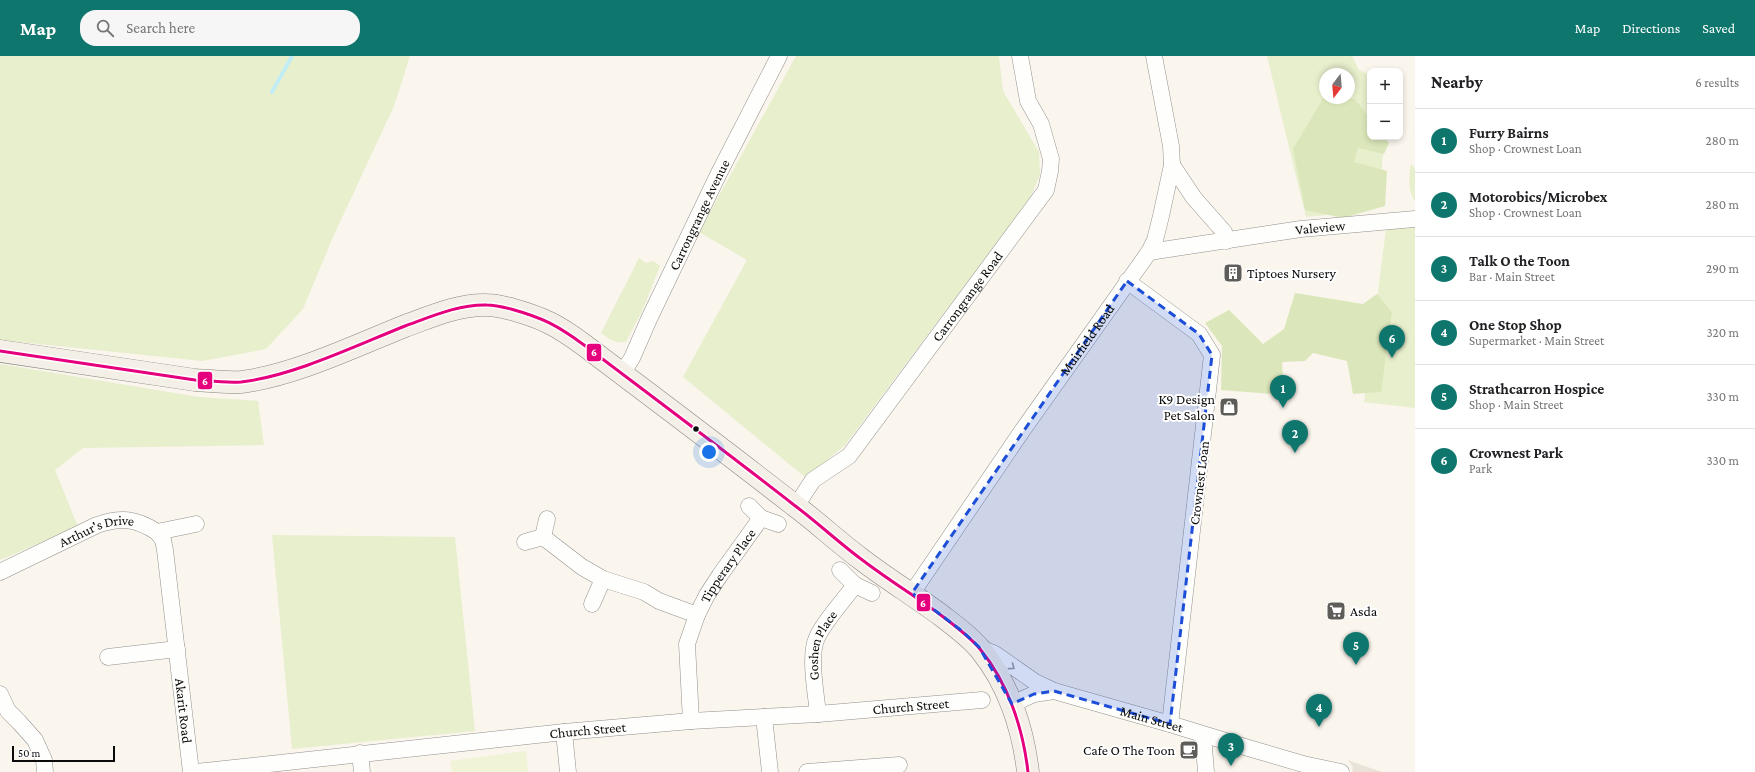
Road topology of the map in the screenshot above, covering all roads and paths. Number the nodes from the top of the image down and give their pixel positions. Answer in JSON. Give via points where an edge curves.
{"nodes":[{"id":1,"x":779,"y":56,"type":"edge"},
{"id":2,"x":1020,"y":56,"type":"edge"},
{"id":3,"x":1154,"y":56,"type":"edge"},
{"id":4,"x":1172,"y":165,"type":"junction"},
{"id":5,"x":1415,"y":218,"type":"edge"},
{"id":6,"x":1227,"y":241,"type":"junction"},
{"id":7,"x":1148,"y":252,"type":"junction"},
{"id":8,"x":1127,"y":282,"type":"junction"},
{"id":9,"x":0,"y":351,"type":"edge"},
{"id":10,"x":622,"y":374,"type":"junction"},
{"id":11,"x":749,"y":506,"type":"dead end"},
{"id":12,"x":796,"y":506,"type":"junction"},
{"id":13,"x":761,"y":518,"type":"junction"},
{"id":14,"x":547,"y":519,"type":"dead end"},
{"id":15,"x":196,"y":524,"type":"dead end"},
{"id":16,"x":778,"y":524,"type":"dead end"},
{"id":17,"x":157,"y":532,"type":"junction"},
{"id":18,"x":543,"y":537,"type":"junction"},
{"id":19,"x":525,"y":542,"type":"dead end"},
{"id":20,"x":840,"y":570,"type":"dead end"},
{"id":21,"x":0,"y":572,"type":"edge"},
{"id":22,"x":603,"y":579,"type":"junction"},
{"id":23,"x":855,"y":585,"type":"junction"},
{"id":24,"x":872,"y":593,"type":"dead end"},
{"id":25,"x":912,"y":593,"type":"junction"},
{"id":26,"x":592,"y":604,"type":"dead end"},
{"id":27,"x":697,"y":614,"type":"junction"},
{"id":28,"x":979,"y":647,"type":"junction"},
{"id":29,"x":177,"y":649,"type":"junction"},
{"id":30,"x":108,"y":657,"type":"dead end"},
{"id":31,"x":1054,"y":691,"type":"junction"},
{"id":32,"x":0,"y":694,"type":"edge"},
{"id":33,"x":982,"y":700,"type":"dead end"},
{"id":34,"x":1012,"y":704,"type":"junction"},
{"id":35,"x":818,"y":714,"type":"junction"},
{"id":36,"x":764,"y":717,"type":"junction"},
{"id":37,"x":691,"y":721,"type":"junction"},
{"id":38,"x":1170,"y":724,"type":"junction"},
{"id":39,"x":564,"y":732,"type":"junction"},
{"id":40,"x":1203,"y":735,"type":"junction"},
{"id":41,"x":360,"y":753,"type":"junction"},
{"id":42,"x":899,"y":765,"type":"dead end"},
{"id":43,"x":45,"y":772,"type":"edge"},
{"id":44,"x":191,"y":772,"type":"edge"},
{"id":45,"x":196,"y":772,"type":"edge"},
{"id":46,"x":362,"y":772,"type":"edge"},
{"id":47,"x":568,"y":772,"type":"edge"},
{"id":48,"x":770,"y":772,"type":"edge"},
{"id":49,"x":807,"y":772,"type":"edge"},
{"id":50,"x":1028,"y":772,"type":"edge"},
{"id":51,"x":1206,"y":772,"type":"edge"},
{"id":52,"x":1340,"y":772,"type":"edge"}],
"edges":[{"from":1,"to":10,"type":"street","name":"Carrongrange Avenue","via":[[718,175],[648,319],[632,358]]},
{"from":2,"to":12,"type":"street","name":"Carrongrange Road","via":[[1028,101],[1041,124],[1051,159],[1046,190],[849,456],[813,480]]},
{"from":3,"to":4,"type":"street","name":"Muirfield Road","via":[[1171,146]]},
{"from":4,"to":6,"type":"street","via":[[1194,198],[1224,232]]},
{"from":4,"to":7,"type":"street","name":"Muirfield Road","via":[[1155,240]]},
{"from":5,"to":6,"type":"street","name":"Valeview","via":[[1301,229]]},
{"from":6,"to":7,"type":"street","name":"Valeview"},
{"from":7,"to":8,"type":"street","name":"Muirfield Road"},
{"from":8,"to":25,"type":"street","name":"Muirfield Road"},
{"from":8,"to":38,"type":"street","name":"Crownest Loan","via":[[1199,334],[1212,355]]},
{"from":9,"to":10,"type":"street","name":"Main Street","via":[[189,379],[239,382],[292,370],[437,314],[487,304],[542,318],[558,326]]},
{"from":10,"to":12,"type":"street","name":"Main Street"},
{"from":11,"to":13,"type":"street","name":"Tipperary Place"},
{"from":12,"to":25,"type":"street","name":"Main Street","via":[[861,560]]},
{"from":13,"to":16,"type":"street","name":"Tipperary Place"},
{"from":13,"to":27,"type":"street","name":"Tipperary Place","via":[[720,575]]},
{"from":14,"to":18,"type":"street"},
{"from":15,"to":17,"type":"street","name":"Arthur's Drive"},
{"from":17,"to":21,"type":"street","name":"Arthur's Drive","via":[[145,524],[127,519],[112,520]]},
{"from":17,"to":29,"type":"street","name":"Akarit Road","via":[[163,540],[165,550]]},
{"from":18,"to":19,"type":"street"},
{"from":18,"to":22,"type":"street","name":"Tipperary Place","via":[[582,567]]},
{"from":20,"to":23,"type":"street"},
{"from":22,"to":26,"type":"street"},
{"from":22,"to":27,"type":"street","name":"Tipperary Place","via":[[644,592],[659,601]]},
{"from":23,"to":24,"type":"street"},
{"from":23,"to":35,"type":"street","name":"Goshen Place","via":[[815,641],[813,652]]},
{"from":25,"to":28,"type":"street","name":"Main Street"},
{"from":27,"to":37,"type":"street","name":"Tipperary Place","via":[[687,644]]},
{"from":28,"to":31,"type":"street","name":"Main Street","one_way":true,"via":[[995,654],[1035,682]]},
{"from":28,"to":34,"type":"street","name":"Main Street","via":[[993,667]]},
{"from":29,"to":30,"type":"street"},
{"from":29,"to":44,"type":"street","name":"Akarit Road"},
{"from":31,"to":34,"type":"street","name":"Main Street","via":[[1034,694]]},
{"from":31,"to":38,"type":"street","name":"Main Street"},
{"from":32,"to":43,"type":"street","via":[[8,711],[35,740],[44,760]]},
{"from":33,"to":35,"type":"street","name":"Church Street"},
{"from":34,"to":50,"type":"street"},
{"from":35,"to":36,"type":"street","name":"Church Street"},
{"from":36,"to":37,"type":"street","name":"Church Street"},
{"from":36,"to":48,"type":"street"},
{"from":37,"to":39,"type":"street","name":"Church Street"},
{"from":38,"to":40,"type":"street","name":"Main Street"},
{"from":39,"to":41,"type":"street","name":"Church Street"},
{"from":39,"to":47,"type":"street"},
{"from":40,"to":51,"type":"street"},
{"from":40,"to":52,"type":"street","name":"Main Street"},
{"from":41,"to":45,"type":"street","name":"Church Street"},
{"from":41,"to":46,"type":"street"},
{"from":42,"to":49,"type":"street"}]}
